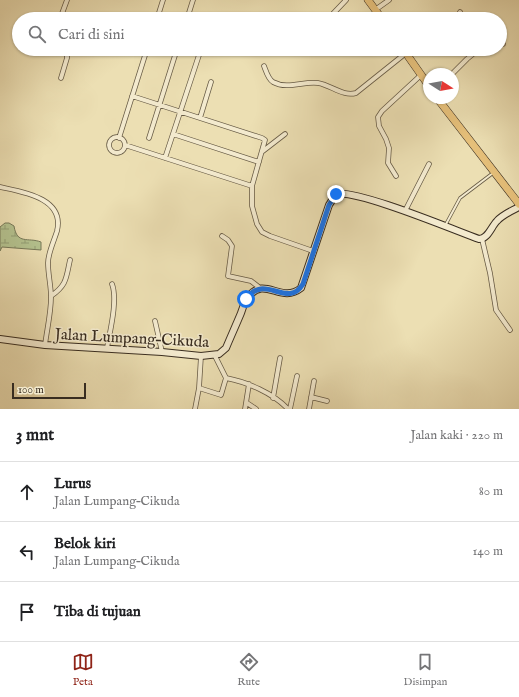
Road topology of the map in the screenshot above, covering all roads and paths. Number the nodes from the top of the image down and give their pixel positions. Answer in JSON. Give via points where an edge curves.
{"nodes":[{"id":1,"x":67,"y":0,"type":"edge"},
{"id":2,"x":163,"y":0,"type":"edge"},
{"id":3,"x":193,"y":0,"type":"edge"},
{"id":4,"x":346,"y":0,"type":"edge"},
{"id":5,"x":368,"y":0,"type":"edge"},
{"id":6,"x":389,"y":0,"type":"edge"},
{"id":7,"x":375,"y":10,"type":"joint"},
{"id":8,"x":63,"y":12,"type":"edge"},
{"id":9,"x":159,"y":12,"type":"edge"},
{"id":10,"x":189,"y":12,"type":"edge"},
{"id":11,"x":335,"y":12,"type":"edge"},
{"id":12,"x":67,"y":56,"type":"edge"},
{"id":13,"x":145,"y":56,"type":"edge"},
{"id":14,"x":175,"y":56,"type":"edge"},
{"id":15,"x":199,"y":56,"type":"edge"},
{"id":16,"x":402,"y":56,"type":"edge"},
{"id":17,"x":408,"y":56,"type":"edge"},
{"id":18,"x":471,"y":56,"type":"edge"},
{"id":19,"x":264,"y":66,"type":"dead end"},
{"id":20,"x":458,"y":68,"type":"edge"},
{"id":21,"x":421,"y":75,"type":"junction"},
{"id":22,"x":61,"y":78,"type":"dead end"},
{"id":23,"x":423,"y":78,"type":"edge"},
{"id":24,"x":211,"y":82,"type":"dead end"},
{"id":25,"x":132,"y":96,"type":"junction"},
{"id":26,"x":442,"y":104,"type":"edge"},
{"id":27,"x":159,"y":105,"type":"junction"},
{"id":28,"x":180,"y":112,"type":"junction"},
{"id":29,"x":200,"y":118,"type":"junction"},
{"id":30,"x":173,"y":134,"type":"junction"},
{"id":31,"x":285,"y":134,"type":"dead end"},
{"id":32,"x":119,"y":138,"type":"junction"},
{"id":33,"x":149,"y":138,"type":"dead end"},
{"id":34,"x":125,"y":145,"type":"junction"},
{"id":35,"x":263,"y":152,"type":"junction"},
{"id":36,"x":165,"y":158,"type":"junction"},
{"id":37,"x":259,"y":162,"type":"junction"},
{"id":38,"x":429,"y":164,"type":"dead end"},
{"id":39,"x":494,"y":173,"type":"junction"},
{"id":40,"x":396,"y":176,"type":"dead end"},
{"id":41,"x":252,"y":186,"type":"junction"},
{"id":42,"x":0,"y":187,"type":"edge"},
{"id":43,"x":518,"y":202,"type":"edge"},
{"id":44,"x":405,"y":211,"type":"junction"},
{"id":45,"x":445,"y":227,"type":"junction"},
{"id":46,"x":222,"y":236,"type":"dead end"},
{"id":47,"x":482,"y":239,"type":"junction"},
{"id":48,"x":313,"y":251,"type":"junction"},
{"id":49,"x":70,"y":260,"type":"dead end"},
{"id":50,"x":112,"y":284,"type":"dead end"},
{"id":51,"x":260,"y":288,"type":"junction"},
{"id":52,"x":51,"y":296,"type":"junction"},
{"id":53,"x":155,"y":321,"type":"dead end"},
{"id":54,"x":510,"y":330,"type":"dead end"},
{"id":55,"x":0,"y":339,"type":"edge"},
{"id":56,"x":45,"y":345,"type":"junction"},
{"id":57,"x":107,"y":348,"type":"junction"},
{"id":58,"x":162,"y":352,"type":"junction"},
{"id":59,"x":201,"y":356,"type":"junction"},
{"id":60,"x":215,"y":356,"type":"junction"},
{"id":61,"x":280,"y":358,"type":"dead end"},
{"id":62,"x":297,"y":376,"type":"dead end"},
{"id":63,"x":226,"y":378,"type":"junction"},
{"id":64,"x":314,"y":381,"type":"dead end"},
{"id":65,"x":249,"y":384,"type":"junction"},
{"id":66,"x":199,"y":388,"type":"junction"},
{"id":67,"x":311,"y":397,"type":"junction"},
{"id":68,"x":273,"y":398,"type":"junction"},
{"id":69,"x":327,"y":400,"type":"dead end"},
{"id":70,"x":247,"y":403,"type":"junction"},
{"id":71,"x":283,"y":407,"type":"edge"},
{"id":72,"x":195,"y":409,"type":"edge"},
{"id":73,"x":245,"y":409,"type":"edge"},
{"id":74,"x":256,"y":409,"type":"edge"},
{"id":75,"x":289,"y":409,"type":"edge"},
{"id":76,"x":309,"y":409,"type":"edge"}],
"edges":[{"from":1,"to":8,"type":"street"},
{"from":2,"to":9,"type":"street"},
{"from":3,"to":10,"type":"street"},
{"from":4,"to":11,"type":"street"},
{"from":5,"to":7,"type":"main road"},
{"from":6,"to":7,"type":"street"},
{"from":12,"to":22,"type":"street"},
{"from":13,"to":25,"type":"street"},
{"from":14,"to":27,"type":"street"},
{"from":15,"to":28,"type":"street"},
{"from":16,"to":19,"type":"street","via":[[353,94],[319,83],[291,86],[272,82]]},
{"from":17,"to":21,"type":"main road"},
{"from":18,"to":20,"type":"street"},
{"from":21,"to":23,"type":"main road"},
{"from":21,"to":40,"type":"street","via":[[378,117],[379,126],[389,148],[388,163]]},
{"from":24,"to":29,"type":"street"},
{"from":25,"to":27,"type":"street"},
{"from":25,"to":32,"type":"street"},
{"from":26,"to":39,"type":"main road"},
{"from":27,"to":28,"type":"street"},
{"from":27,"to":33,"type":"street"},
{"from":28,"to":29,"type":"street"},
{"from":28,"to":30,"type":"street"},
{"from":29,"to":35,"type":"street","via":[[266,140]]},
{"from":30,"to":36,"type":"street"},
{"from":30,"to":37,"type":"street"},
{"from":31,"to":35,"type":"street"},
{"from":32,"to":34,"type":"street"},
{"from":32,"to":34,"type":"street","via":[[110,141],[111,151],[121,152]]},
{"from":34,"to":36,"type":"street"},
{"from":35,"to":37,"type":"street"},
{"from":36,"to":41,"type":"street"},
{"from":37,"to":41,"type":"street"},
{"from":38,"to":44,"type":"street"},
{"from":39,"to":43,"type":"main road"},
{"from":39,"to":45,"type":"lane","via":[[460,198]]},
{"from":41,"to":48,"type":"street","via":[[254,212],[262,232]]},
{"from":42,"to":52,"type":"street","via":[[41,199],[53,207],[57,215],[58,229],[48,262]]},
{"from":43,"to":47,"type":"street"},
{"from":44,"to":45,"type":"street"},
{"from":44,"to":48,"type":"street","via":[[367,199],[336,194],[329,205]]},
{"from":45,"to":47,"type":"street"},
{"from":46,"to":51,"type":"street","via":[[232,246],[228,276],[251,281]]},
{"from":47,"to":54,"type":"street","via":[[496,310]]},
{"from":48,"to":51,"type":"street","via":[[303,284],[295,293],[282,294]]},
{"from":49,"to":52,"type":"street","via":[[63,286]]},
{"from":50,"to":57,"type":"street","via":[[114,298]]},
{"from":51,"to":60,"type":"street","name":"Jalan Lumpang–Cikuda","via":[[249,295],[226,348]]},
{"from":52,"to":56,"type":"street"},
{"from":53,"to":58,"type":"street"},
{"from":55,"to":56,"type":"street","name":"Jalan Lumpang–Cikuda"},
{"from":56,"to":57,"type":"street","name":"Jalan Lumpang–Cikuda"},
{"from":57,"to":58,"type":"street","name":"Jalan Lumpang–Cikuda"},
{"from":58,"to":59,"type":"street","name":"Jalan Lumpang–Cikuda"},
{"from":59,"to":60,"type":"street","name":"Jalan Lumpang–Cikuda"},
{"from":59,"to":66,"type":"street"},
{"from":60,"to":63,"type":"street"},
{"from":61,"to":68,"type":"street"},
{"from":62,"to":75,"type":"street"},
{"from":63,"to":65,"type":"street"},
{"from":63,"to":66,"type":"street","via":[[221,395]]},
{"from":64,"to":67,"type":"street"},
{"from":65,"to":68,"type":"street"},
{"from":65,"to":70,"type":"street"},
{"from":66,"to":72,"type":"street"},
{"from":67,"to":69,"type":"street"},
{"from":67,"to":76,"type":"street"},
{"from":68,"to":71,"type":"street"},
{"from":70,"to":73,"type":"street"},
{"from":70,"to":74,"type":"street"},
{"from":71,"to":75,"type":"street"}]}
